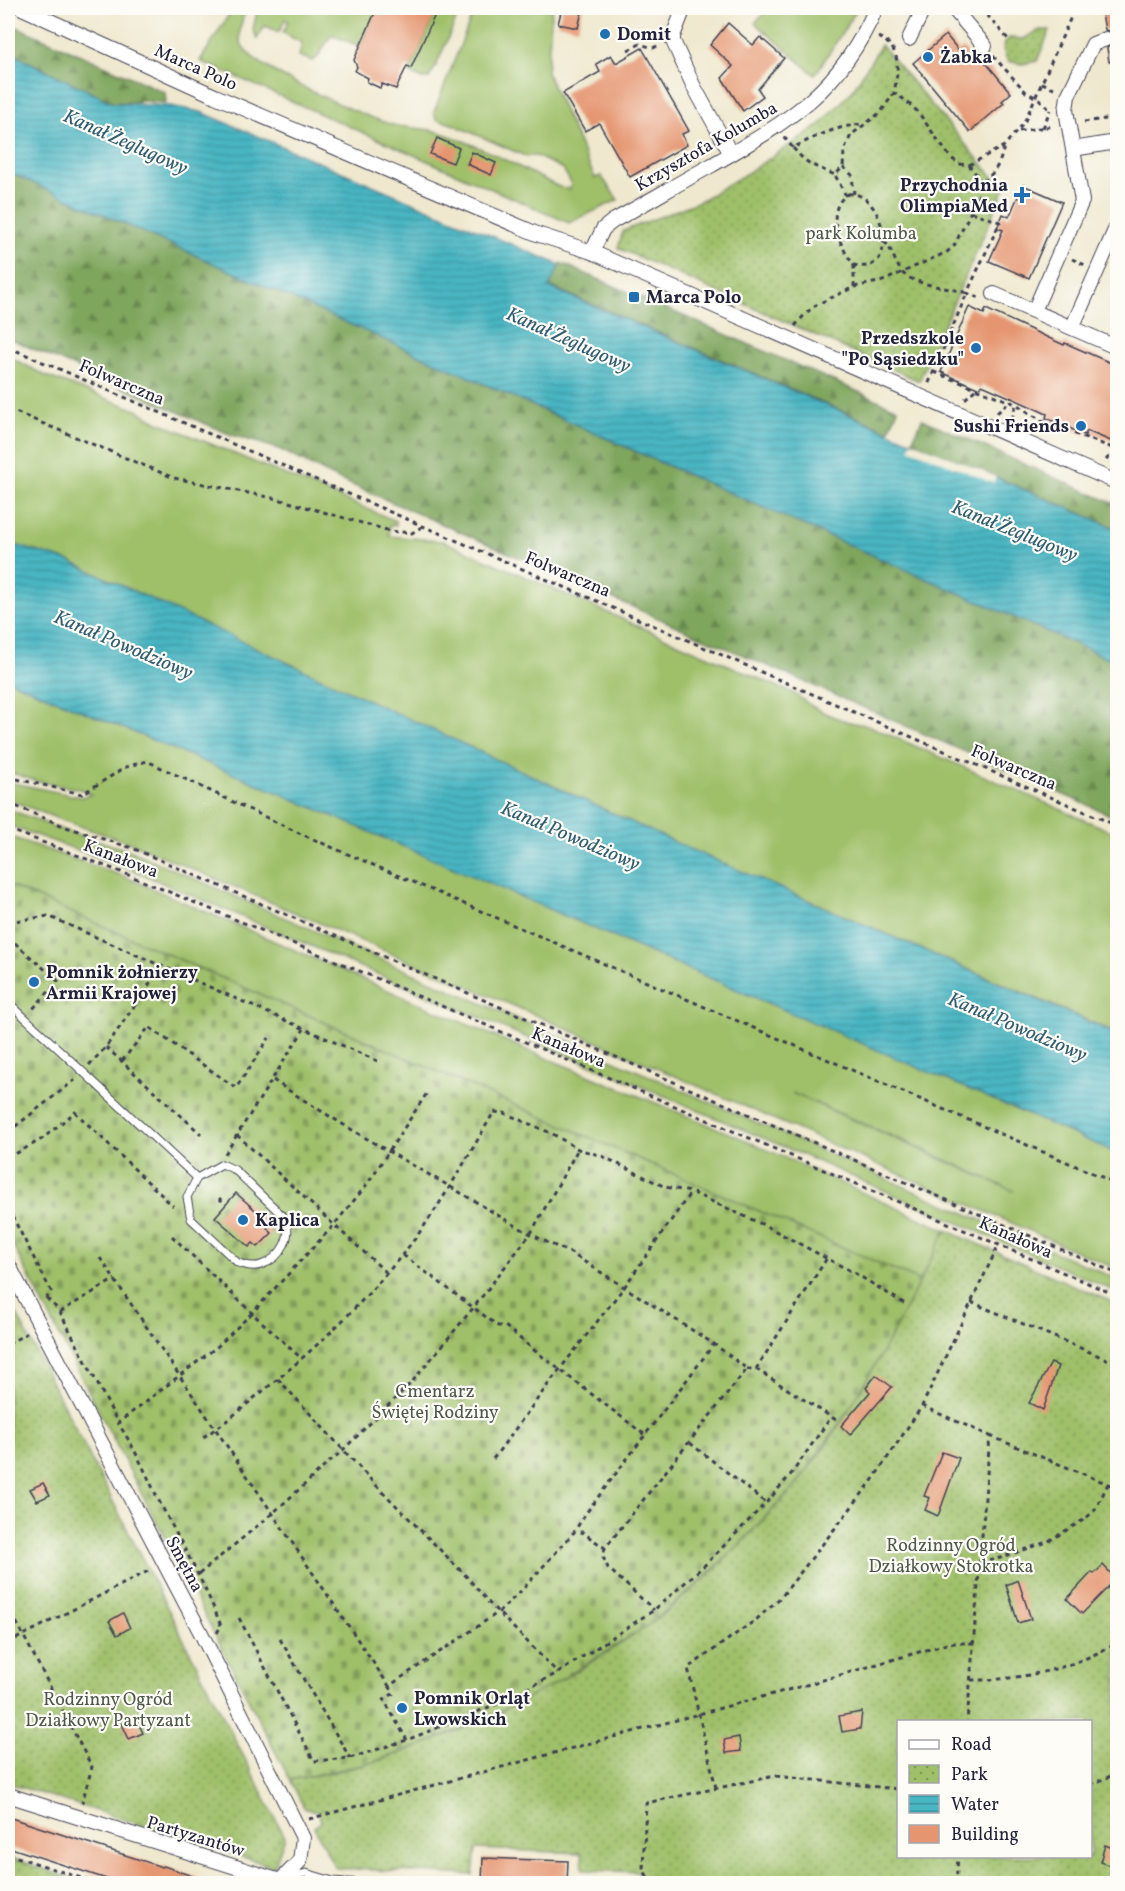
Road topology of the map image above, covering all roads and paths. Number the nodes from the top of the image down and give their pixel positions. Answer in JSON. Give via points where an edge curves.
{"nodes":[{"id":1,"x":684,"y":8,"type":"edge"},
{"id":2,"x":876,"y":8,"type":"edge"},
{"id":3,"x":924,"y":8,"type":"edge"},
{"id":4,"x":953,"y":8,"type":"edge"},
{"id":5,"x":981,"y":8,"type":"edge"},
{"id":6,"x":1075,"y":8,"type":"edge"},
{"id":7,"x":30,"y":9,"type":"edge"},
{"id":8,"x":866,"y":31,"type":"junction"},
{"id":9,"x":909,"y":39,"type":"dead end"},
{"id":10,"x":1008,"y":39,"type":"dead end"},
{"id":11,"x":1106,"y":39,"type":"dead end"},
{"id":12,"x":673,"y":40,"type":"junction"},
{"id":13,"x":985,"y":46,"type":"joint"},
{"id":14,"x":628,"y":50,"type":"dead end"},
{"id":15,"x":894,"y":93,"type":"junction"},
{"id":16,"x":1035,"y":97,"type":"junction"},
{"id":17,"x":1050,"y":109,"type":"dead end"},
{"id":18,"x":1118,"y":122,"type":"edge"},
{"id":19,"x":862,"y":124,"type":"junction"},
{"id":20,"x":1068,"y":124,"type":"junction"},
{"id":21,"x":1043,"y":128,"type":"junction"},
{"id":22,"x":1017,"y":131,"type":"junction"},
{"id":23,"x":781,"y":134,"type":"dead end"},
{"id":24,"x":1116,"y":142,"type":"edge"},
{"id":25,"x":1004,"y":146,"type":"junction"},
{"id":26,"x":793,"y":148,"type":"junction"},
{"id":27,"x":1073,"y":149,"type":"junction"},
{"id":28,"x":730,"y":154,"type":"junction"},
{"id":29,"x":969,"y":165,"type":"junction"},
{"id":30,"x":843,"y":167,"type":"junction"},
{"id":31,"x":835,"y":175,"type":"junction"},
{"id":32,"x":982,"y":182,"type":"junction"},
{"id":33,"x":854,"y":194,"type":"junction"},
{"id":34,"x":846,"y":196,"type":"junction"},
{"id":35,"x":971,"y":212,"type":"junction"},
{"id":36,"x":1115,"y":230,"type":"dead end"},
{"id":37,"x":884,"y":242,"type":"junction"},
{"id":38,"x":592,"y":252,"type":"junction"},
{"id":39,"x":1059,"y":253,"type":"junction"},
{"id":40,"x":854,"y":265,"type":"junction"},
{"id":41,"x":1097,"y":270,"type":"junction"},
{"id":42,"x":902,"y":273,"type":"junction"},
{"id":43,"x":854,"y":287,"type":"junction"},
{"id":44,"x":968,"y":293,"type":"junction"},
{"id":45,"x":994,"y":294,"type":"dead end"},
{"id":46,"x":1034,"y":311,"type":"junction"},
{"id":47,"x":1072,"y":328,"type":"junction"},
{"id":48,"x":789,"y":338,"type":"junction"},
{"id":49,"x":8,"y":347,"type":"edge"},
{"id":50,"x":1118,"y":348,"type":"edge"},
{"id":51,"x":934,"y":372,"type":"junction"},
{"id":52,"x":925,"y":390,"type":"dead end"},
{"id":53,"x":976,"y":390,"type":"junction"},
{"id":54,"x":965,"y":399,"type":"dead end"},
{"id":55,"x":1009,"y":402,"type":"junction"},
{"id":56,"x":1016,"y":404,"type":"junction"},
{"id":57,"x":8,"y":409,"type":"edge"},
{"id":58,"x":997,"y":413,"type":"dead end"},
{"id":59,"x":1012,"y":419,"type":"dead end"},
{"id":60,"x":1117,"y":450,"type":"edge"},
{"id":61,"x":1106,"y":460,"type":"dead end"},
{"id":62,"x":1118,"y":483,"type":"edge"},
{"id":63,"x":423,"y":526,"type":"junction"},
{"id":64,"x":8,"y":777,"type":"edge"},
{"id":65,"x":8,"y":803,"type":"edge"},
{"id":66,"x":1118,"y":826,"type":"edge"},
{"id":67,"x":8,"y":829,"type":"edge"},
{"id":68,"x":8,"y":922,"type":"edge"},
{"id":69,"x":8,"y":937,"type":"edge"},
{"id":70,"x":161,"y":967,"type":"junction"},
{"id":71,"x":8,"y":1002,"type":"edge"},
{"id":72,"x":25,"y":1018,"type":"junction"},
{"id":73,"x":304,"y":1029,"type":"junction"},
{"id":74,"x":269,"y":1038,"type":"dead end"},
{"id":75,"x":106,"y":1047,"type":"junction"},
{"id":76,"x":122,"y":1061,"type":"junction"},
{"id":77,"x":380,"y":1062,"type":"dead end"},
{"id":78,"x":83,"y":1072,"type":"junction"},
{"id":79,"x":273,"y":1080,"type":"junction"},
{"id":80,"x":428,"y":1093,"type":"dead end"},
{"id":81,"x":8,"y":1132,"type":"edge"},
{"id":82,"x":201,"y":1134,"type":"dead end"},
{"id":83,"x":237,"y":1135,"type":"junction"},
{"id":84,"x":578,"y":1149,"type":"junction"},
{"id":85,"x":388,"y":1152,"type":"junction"},
{"id":86,"x":8,"y":1158,"type":"edge"},
{"id":87,"x":222,"y":1164,"type":"junction"},
{"id":88,"x":197,"y":1178,"type":"junction"},
{"id":89,"x":1118,"y":1184,"type":"edge"},
{"id":90,"x":449,"y":1186,"type":"junction"},
{"id":91,"x":691,"y":1192,"type":"junction"},
{"id":92,"x":219,"y":1198,"type":"dead end"},
{"id":93,"x":226,"y":1204,"type":"dead end"},
{"id":94,"x":173,"y":1206,"type":"dead end"},
{"id":95,"x":8,"y":1208,"type":"edge"},
{"id":96,"x":531,"y":1233,"type":"junction"},
{"id":97,"x":999,"y":1244,"type":"junction"},
{"id":98,"x":403,"y":1255,"type":"junction"},
{"id":99,"x":100,"y":1258,"type":"dead end"},
{"id":100,"x":827,"y":1258,"type":"junction"},
{"id":101,"x":8,"y":1264,"type":"edge"},
{"id":102,"x":1118,"y":1274,"type":"edge"},
{"id":103,"x":115,"y":1279,"type":"junction"},
{"id":104,"x":625,"y":1286,"type":"junction"},
{"id":105,"x":51,"y":1291,"type":"dead end"},
{"id":106,"x":1118,"y":1296,"type":"edge"},
{"id":107,"x":47,"y":1298,"type":"dead end"},
{"id":108,"x":971,"y":1302,"type":"junction"},
{"id":109,"x":905,"y":1304,"type":"dead end"},
{"id":110,"x":474,"y":1307,"type":"junction"},
{"id":111,"x":60,"y":1312,"type":"junction"},
{"id":112,"x":39,"y":1325,"type":"junction"},
{"id":113,"x":8,"y":1344,"type":"edge"},
{"id":114,"x":714,"y":1344,"type":"junction"},
{"id":115,"x":302,"y":1359,"type":"junction"},
{"id":116,"x":1118,"y":1364,"type":"edge"},
{"id":117,"x":560,"y":1369,"type":"junction"},
{"id":118,"x":747,"y":1369,"type":"junction"},
{"id":119,"x":756,"y":1369,"type":"junction"},
{"id":120,"x":180,"y":1376,"type":"junction"},
{"id":121,"x":278,"y":1379,"type":"junction"},
{"id":122,"x":922,"y":1406,"type":"junction"},
{"id":123,"x":118,"y":1424,"type":"junction"},
{"id":124,"x":216,"y":1429,"type":"junction"},
{"id":125,"x":645,"y":1435,"type":"junction"},
{"id":126,"x":990,"y":1436,"type":"junction"},
{"id":127,"x":203,"y":1437,"type":"dead end"},
{"id":128,"x":689,"y":1443,"type":"junction"},
{"id":129,"x":344,"y":1449,"type":"junction"},
{"id":130,"x":493,"y":1459,"type":"dead end"},
{"id":131,"x":1107,"y":1484,"type":"junction"},
{"id":132,"x":1118,"y":1488,"type":"edge"},
{"id":133,"x":766,"y":1503,"type":"junction"},
{"id":134,"x":273,"y":1513,"type":"junction"},
{"id":135,"x":574,"y":1532,"type":"junction"},
{"id":136,"x":605,"y":1548,"type":"junction"},
{"id":137,"x":980,"y":1560,"type":"junction"},
{"id":138,"x":164,"y":1563,"type":"junction"},
{"id":139,"x":199,"y":1574,"type":"junction"},
{"id":140,"x":8,"y":1606,"type":"edge"},
{"id":141,"x":654,"y":1610,"type":"junction"},
{"id":142,"x":499,"y":1612,"type":"junction"},
{"id":143,"x":239,"y":1618,"type":"dead end"},
{"id":144,"x":222,"y":1626,"type":"dead end"},
{"id":145,"x":23,"y":1635,"type":"junction"},
{"id":146,"x":280,"y":1639,"type":"dead end"},
{"id":147,"x":1118,"y":1641,"type":"edge"},
{"id":148,"x":8,"y":1643,"type":"edge"},
{"id":149,"x":974,"y":1643,"type":"junction"},
{"id":150,"x":558,"y":1674,"type":"junction"},
{"id":151,"x":970,"y":1680,"type":"junction"},
{"id":152,"x":389,"y":1686,"type":"junction"},
{"id":153,"x":697,"y":1714,"type":"junction"},
{"id":154,"x":967,"y":1720,"type":"edge"},
{"id":155,"x":407,"y":1740,"type":"junction"},
{"id":156,"x":350,"y":1758,"type":"junction"},
{"id":157,"x":1118,"y":1773,"type":"edge"},
{"id":158,"x":1092,"y":1784,"type":"edge"},
{"id":159,"x":716,"y":1788,"type":"junction"},
{"id":160,"x":897,"y":1789,"type":"edge"},
{"id":161,"x":8,"y":1796,"type":"edge"},
{"id":162,"x":82,"y":1803,"type":"dead end"},
{"id":163,"x":296,"y":1824,"type":"junction"},
{"id":164,"x":8,"y":1854,"type":"edge"},
{"id":165,"x":958,"y":1858,"type":"edge"},
{"id":166,"x":280,"y":1882,"type":"edge"},
{"id":167,"x":99,"y":1884,"type":"edge"},
{"id":168,"x":377,"y":1884,"type":"edge"},
{"id":169,"x":652,"y":1884,"type":"edge"},
{"id":170,"x":956,"y":1884,"type":"edge"}],
"edges":[{"from":1,"to":12,"type":"street"},
{"from":2,"to":8,"type":"street","name":"Krzysztofa Kolumba"},
{"from":3,"to":9,"type":"street"},
{"from":4,"to":13,"type":"street"},
{"from":5,"to":10,"type":"path"},
{"from":6,"to":16,"type":"path"},
{"from":7,"to":38,"type":"street","name":"Marca Polo","via":[[215,96],[537,234]]},
{"from":8,"to":15,"type":"path","via":[[894,49]]},
{"from":8,"to":28,"type":"street","name":"Krzysztofa Kolumba","via":[[834,76],[807,105],[777,128]]},
{"from":11,"to":20,"type":"street","via":[[1093,44],[1068,96]]},
{"from":12,"to":14,"type":"path","via":[[653,48],[640,44]]},
{"from":12,"to":28,"type":"street"},
{"from":13,"to":16,"type":"path"},
{"from":15,"to":19,"type":"path","via":[[880,112]]},
{"from":15,"to":29,"type":"path","via":[[918,112],[950,157]]},
{"from":16,"to":22,"type":"path"},
{"from":17,"to":21,"type":"path"},
{"from":18,"to":20,"type":"path","via":[[1104,119]]},
{"from":19,"to":26,"type":"path","via":[[828,132]]},
{"from":19,"to":30,"type":"path","via":[[846,143]]},
{"from":20,"to":21,"type":"path"},
{"from":20,"to":27,"type":"street"},
{"from":21,"to":22,"type":"path"},
{"from":22,"to":25,"type":"path"},
{"from":23,"to":26,"type":"path"},
{"from":24,"to":27,"type":"street"},
{"from":25,"to":29,"type":"path"},
{"from":25,"to":32,"type":"path","via":[[997,168]]},
{"from":26,"to":31,"type":"path","via":[[815,168]]},
{"from":27,"to":39,"type":"street","via":[[1082,201]]},
{"from":28,"to":38,"type":"street","name":"Krzysztofa Kolumba","via":[[613,221],[603,229]]},
{"from":29,"to":32,"type":"path"},
{"from":30,"to":31,"type":"path"},
{"from":30,"to":33,"type":"path","via":[[852,175]]},
{"from":31,"to":34,"type":"path"},
{"from":32,"to":35,"type":"path"},
{"from":33,"to":34,"type":"path"},
{"from":33,"to":37,"type":"path","via":[[868,202],[877,214]]},
{"from":34,"to":40,"type":"path","via":[[837,211],[838,237]]},
{"from":35,"to":42,"type":"path","via":[[954,246]]},
{"from":35,"to":44,"type":"path","via":[[1000,222]]},
{"from":36,"to":41,"type":"street"},
{"from":37,"to":40,"type":"path","via":[[874,263],[867,267]]},
{"from":37,"to":42,"type":"path"},
{"from":38,"to":48,"type":"street","name":"Marca Polo"},
{"from":39,"to":41,"type":"path"},
{"from":39,"to":46,"type":"street"},
{"from":40,"to":43,"type":"path"},
{"from":41,"to":47,"type":"street"},
{"from":42,"to":43,"type":"path"},
{"from":42,"to":44,"type":"path","via":[[938,288]]},
{"from":43,"to":48,"type":"path","via":[[816,305],[793,328]]},
{"from":44,"to":51,"type":"path"},
{"from":45,"to":46,"type":"street"},
{"from":46,"to":47,"type":"street"},
{"from":47,"to":50,"type":"street"},
{"from":48,"to":62,"type":"street","name":"Marca Polo"},
{"from":49,"to":63,"type":"path","name":"Folwarczna"},
{"from":51,"to":52,"type":"path"},
{"from":51,"to":53,"type":"path"},
{"from":53,"to":54,"type":"path"},
{"from":53,"to":55,"type":"path"},
{"from":55,"to":56,"type":"path"},
{"from":55,"to":58,"type":"path"},
{"from":56,"to":59,"type":"path"},
{"from":56,"to":60,"type":"path","via":[[1044,422]]},
{"from":57,"to":63,"type":"path","via":[[174,478],[278,499],[390,531],[412,533]]},
{"from":60,"to":61,"type":"path"},
{"from":63,"to":66,"type":"path","name":"Folwarczna"},
{"from":64,"to":89,"type":"path","via":[[82,794],[126,767],[147,761],[301,834]]},
{"from":65,"to":102,"type":"path","via":[[132,848]]},
{"from":67,"to":97,"type":"path","name":"Kanałowa","via":[[285,940]]},
{"from":68,"to":70,"type":"path","via":[[48,916]]},
{"from":69,"to":72,"type":"path","via":[[58,981]]},
{"from":70,"to":73,"type":"path"},
{"from":70,"to":75,"type":"path"},
{"from":71,"to":72,"type":"lane"},
{"from":72,"to":78,"type":"lane"},
{"from":73,"to":77,"type":"path"},
{"from":73,"to":79,"type":"path"},
{"from":74,"to":76,"type":"path","via":[[236,1088],[149,1027]]},
{"from":75,"to":76,"type":"path"},
{"from":75,"to":78,"type":"path"},
{"from":76,"to":82,"type":"path"},
{"from":78,"to":81,"type":"path"},
{"from":78,"to":88,"type":"lane"},
{"from":79,"to":83,"type":"path"},
{"from":79,"to":85,"type":"path"},
{"from":80,"to":85,"type":"path"},
{"from":83,"to":85,"type":"path","via":[[334,1225]]},
{"from":83,"to":87,"type":"path"},
{"from":84,"to":90,"type":"path","via":[[551,1133],[494,1112]]},
{"from":84,"to":91,"type":"path","via":[[602,1156],[664,1187]]},
{"from":84,"to":96,"type":"path"},
{"from":85,"to":90,"type":"path"},
{"from":86,"to":94,"type":"path","via":[[42,1139],[75,1112]]},
{"from":87,"to":88,"type":"lane"},
{"from":87,"to":88,"type":"lane","via":[[235,1170],[288,1223],[287,1240],[270,1260],[253,1266],[238,1263],[191,1219],[186,1197]]},
{"from":90,"to":96,"type":"path"},
{"from":90,"to":98,"type":"path"},
{"from":91,"to":100,"type":"path"},
{"from":91,"to":104,"type":"path"},
{"from":92,"to":93,"type":"path"},
{"from":95,"to":105,"type":"path"},
{"from":96,"to":104,"type":"path"},
{"from":96,"to":110,"type":"path"},
{"from":97,"to":106,"type":"path","name":"Kanałowa"},
{"from":97,"to":108,"type":"path"},
{"from":98,"to":110,"type":"path"},
{"from":98,"to":115,"type":"path"},
{"from":99,"to":103,"type":"path"},
{"from":100,"to":109,"type":"path"},
{"from":100,"to":119,"type":"path"},
{"from":101,"to":112,"type":"street","name":"Smętna"},
{"from":103,"to":111,"type":"path"},
{"from":103,"to":120,"type":"path"},
{"from":104,"to":114,"type":"path"},
{"from":104,"to":117,"type":"path"},
{"from":107,"to":111,"type":"path"},
{"from":108,"to":116,"type":"path"},
{"from":108,"to":122,"type":"path"},
{"from":110,"to":117,"type":"path","via":[[498,1326],[506,1326]]},
{"from":110,"to":129,"type":"path","via":[[412,1382]]},
{"from":111,"to":123,"type":"path"},
{"from":112,"to":113,"type":"path"},
{"from":112,"to":138,"type":"street","name":"Smętna"},
{"from":114,"to":118,"type":"path"},
{"from":114,"to":125,"type":"path"},
{"from":115,"to":120,"type":"path","via":[[252,1313]]},
{"from":115,"to":121,"type":"path"},
{"from":117,"to":125,"type":"path"},
{"from":117,"to":130,"type":"path"},
{"from":118,"to":119,"type":"path"},
{"from":118,"to":128,"type":"path"},
{"from":119,"to":133,"type":"path","via":[[833,1418]]},
{"from":120,"to":123,"type":"path"},
{"from":120,"to":124,"type":"path"},
{"from":121,"to":124,"type":"path"},
{"from":121,"to":129,"type":"path"},
{"from":122,"to":126,"type":"path"},
{"from":122,"to":153,"type":"path","via":[[872,1481],[782,1596],[757,1619],[688,1668]]},
{"from":123,"to":139,"type":"path","via":[[132,1443]]},
{"from":124,"to":127,"type":"path"},
{"from":124,"to":134,"type":"path"},
{"from":125,"to":135,"type":"path"},
{"from":126,"to":131,"type":"path"},
{"from":126,"to":137,"type":"path"},
{"from":128,"to":133,"type":"path"},
{"from":128,"to":136,"type":"path"},
{"from":129,"to":134,"type":"path"},
{"from":129,"to":142,"type":"path"},
{"from":131,"to":132,"type":"path"},
{"from":131,"to":137,"type":"path","via":[[1095,1510],[1047,1542],[994,1560]]},
{"from":133,"to":141,"type":"path"},
{"from":134,"to":139,"type":"path"},
{"from":134,"to":152,"type":"path"},
{"from":135,"to":136,"type":"path","via":[[582,1532]]},
{"from":135,"to":142,"type":"path"},
{"from":136,"to":141,"type":"path","via":[[603,1557],[608,1568]]},
{"from":137,"to":149,"type":"path"},
{"from":138,"to":145,"type":"path"},
{"from":138,"to":163,"type":"street","name":"Smętna"},
{"from":139,"to":144,"type":"path"},
{"from":140,"to":145,"type":"path"},
{"from":141,"to":150,"type":"path"},
{"from":142,"to":150,"type":"path"},
{"from":142,"to":152,"type":"path"},
{"from":143,"to":156,"type":"path","via":[[314,1761]]},
{"from":145,"to":148,"type":"path"},
{"from":145,"to":162,"type":"path","via":[[92,1767]]},
{"from":146,"to":156,"type":"path"},
{"from":147,"to":151,"type":"path","via":[[1071,1665]]},
{"from":149,"to":151,"type":"path"},
{"from":149,"to":153,"type":"path","via":[[950,1643]]},
{"from":150,"to":155,"type":"path","via":[[486,1709]]},
{"from":151,"to":154,"type":"path"},
{"from":152,"to":155,"type":"path","via":[[394,1693],[384,1700]]},
{"from":153,"to":159,"type":"path"},
{"from":153,"to":163,"type":"path"},
{"from":155,"to":156,"type":"path"},
{"from":157,"to":158,"type":"path"},
{"from":159,"to":160,"type":"path","via":[[775,1776]]},
{"from":159,"to":169,"type":"path","via":[[646,1803],[643,1869]]},
{"from":161,"to":166,"type":"street","name":"Partyzantów"},
{"from":163,"to":166,"type":"street","name":"Smętna","via":[[303,1839],[300,1861]]},
{"from":164,"to":167,"type":"path"},
{"from":165,"to":170,"type":"path"},
{"from":166,"to":168,"type":"lane","via":[[306,1873],[333,1881]]}]}
